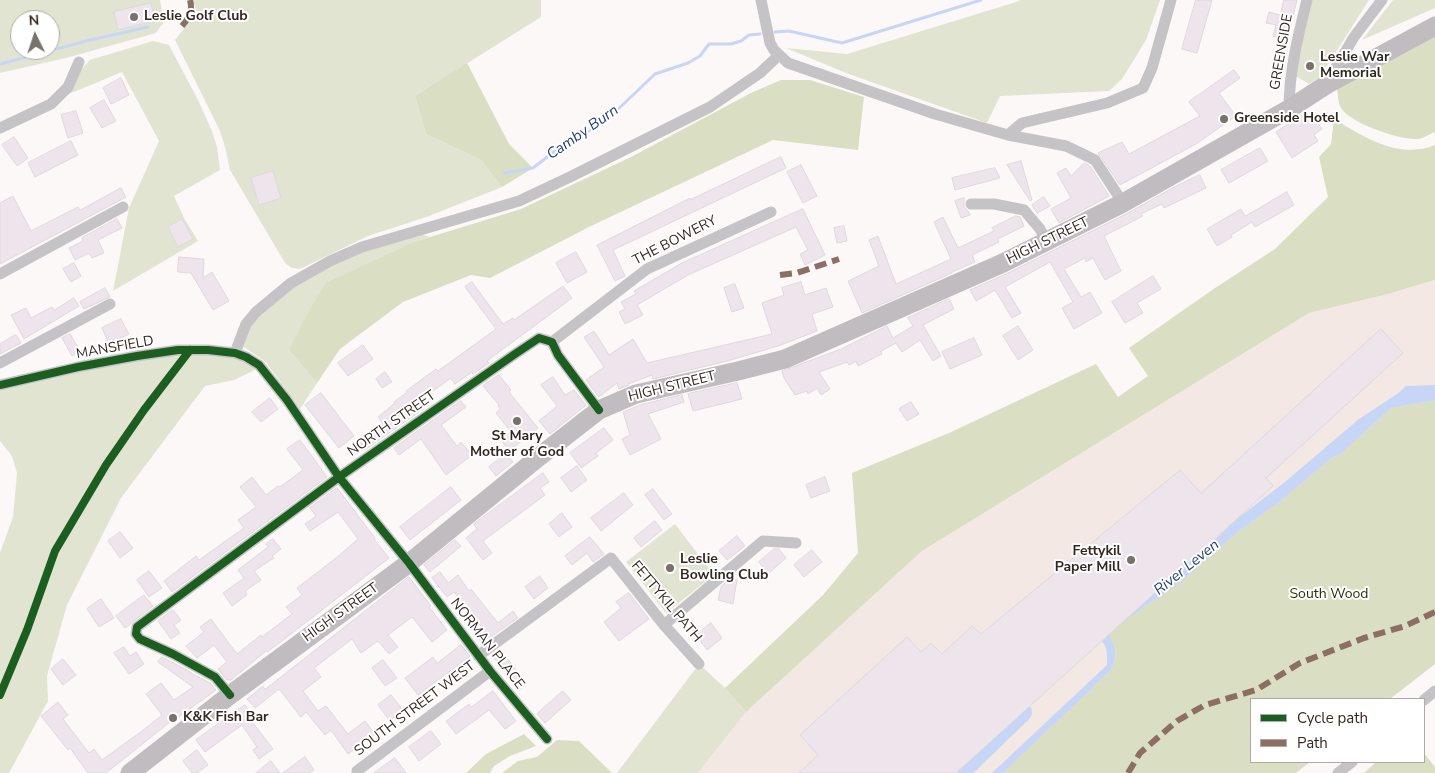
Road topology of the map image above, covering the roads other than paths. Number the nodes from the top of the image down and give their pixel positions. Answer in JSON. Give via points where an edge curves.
{"nodes":[{"id":1,"x":761,"y":0,"type":"edge"},
{"id":2,"x":1171,"y":0,"type":"edge"},
{"id":3,"x":1307,"y":0,"type":"edge"},
{"id":4,"x":1382,"y":0,"type":"edge"},
{"id":5,"x":1435,"y":26,"type":"edge"},
{"id":6,"x":779,"y":55,"type":"junction"},
{"id":7,"x":79,"y":62,"type":"dead end"},
{"id":8,"x":1326,"y":85,"type":"junction"},
{"id":9,"x":1289,"y":109,"type":"junction"},
{"id":10,"x":0,"y":128,"type":"edge"},
{"id":11,"x":1008,"y":134,"type":"junction"},
{"id":12,"x":1123,"y":203,"type":"junction"},
{"id":13,"x":971,"y":204,"type":"dead end"},
{"id":14,"x":123,"y":207,"type":"dead end"},
{"id":15,"x":771,"y":212,"type":"dead end"},
{"id":16,"x":1047,"y":242,"type":"junction"},
{"id":17,"x":0,"y":274,"type":"edge"},
{"id":18,"x":110,"y":304,"type":"dead end"},
{"id":19,"x":552,"y":342,"type":"junction"},
{"id":20,"x":235,"y":353,"type":"junction"},
{"id":21,"x":0,"y":363,"type":"edge"},
{"id":22,"x":0,"y":385,"type":"edge"},
{"id":23,"x":599,"y":410,"type":"junction"},
{"id":24,"x":339,"y":477,"type":"junction"},
{"id":25,"x":796,"y":543,"type":"dead end"},
{"id":26,"x":409,"y":563,"type":"junction"},
{"id":27,"x":664,"y":625,"type":"junction"},
{"id":28,"x":478,"y":656,"type":"junction"},
{"id":29,"x":699,"y":664,"type":"dead end"},
{"id":30,"x":490,"y":671,"type":"junction"},
{"id":31,"x":1435,"y":691,"type":"edge"},
{"id":32,"x":230,"y":695,"type":"junction"},
{"id":33,"x":1425,"y":699,"type":"edge"},
{"id":34,"x":548,"y":739,"type":"dead end"},
{"id":35,"x":1351,"y":763,"type":"edge"},
{"id":36,"x":357,"y":771,"type":"dead end"},
{"id":37,"x":130,"y":773,"type":"edge"},
{"id":38,"x":1338,"y":773,"type":"edge"}],
"edges":[{"from":1,"to":6,"type":"street","via":[[770,43]]},
{"from":2,"to":11,"type":"street","via":[[1152,68],[1143,88],[1107,104],[1022,123]]},
{"from":3,"to":9,"type":"street","name":"GREENSIDE","via":[[1297,39]]},
{"from":4,"to":8,"type":"street"},
{"from":5,"to":8,"type":"main road","name":"HIGH STREET"},
{"from":6,"to":11,"type":"street","via":[[788,63],[908,105]]},
{"from":6,"to":20,"type":"street","via":[[760,73],[710,108],[572,176],[519,200],[362,247],[330,261],[291,283],[256,312],[246,324]]},
{"from":7,"to":10,"type":"street","via":[[68,87],[51,104]]},
{"from":8,"to":9,"type":"main road","name":"HIGH STREET"},
{"from":9,"to":12,"type":"main road","name":"HIGH STREET"},
{"from":11,"to":12,"type":"street","via":[[1066,146],[1096,160]]},
{"from":12,"to":16,"type":"main road","name":"HIGH STREET"},
{"from":13,"to":16,"type":"street","via":[[994,204],[1024,210]]},
{"from":14,"to":17,"type":"street"},
{"from":15,"to":19,"type":"street","name":"THE BOWERY","via":[[647,269]]},
{"from":16,"to":23,"type":"main road","name":"HIGH STREET","via":[[785,359],[636,394]]},
{"from":18,"to":21,"type":"street"},
{"from":19,"to":23,"type":"street"},
{"from":19,"to":24,"type":"street","name":"NORTH STREET","via":[[539,338],[531,343]]},
{"from":20,"to":22,"type":"street","name":"MANSFIELD","via":[[190,350],[145,355]]},
{"from":20,"to":24,"type":"street","name":"NORMAN PLACE","via":[[259,365]]},
{"from":23,"to":26,"type":"main road","name":"HIGH STREET"},
{"from":24,"to":26,"type":"street","name":"NORMAN PLACE"},
{"from":24,"to":32,"type":"street","name":"NORTH STREET","via":[[137,627],[136,634],[140,639],[215,677]]},
{"from":25,"to":27,"type":"street","via":[[763,541]]},
{"from":26,"to":28,"type":"street","name":"NORMAN PLACE"},
{"from":26,"to":32,"type":"main road","name":"HIGH STREET"},
{"from":27,"to":28,"type":"street","name":"FETTYKIL PATH","via":[[611,558]]},
{"from":27,"to":29,"type":"street","name":"FETTYKIL PATH"},
{"from":28,"to":30,"type":"street","name":"NORMAN PLACE"},
{"from":30,"to":34,"type":"street","name":"NORMAN PLACE"},
{"from":30,"to":36,"type":"street","name":"SOUTH STREET WEST"},
{"from":31,"to":33,"type":"street"},
{"from":32,"to":37,"type":"main road","name":"HIGH STREET"},
{"from":35,"to":38,"type":"street"}]}
